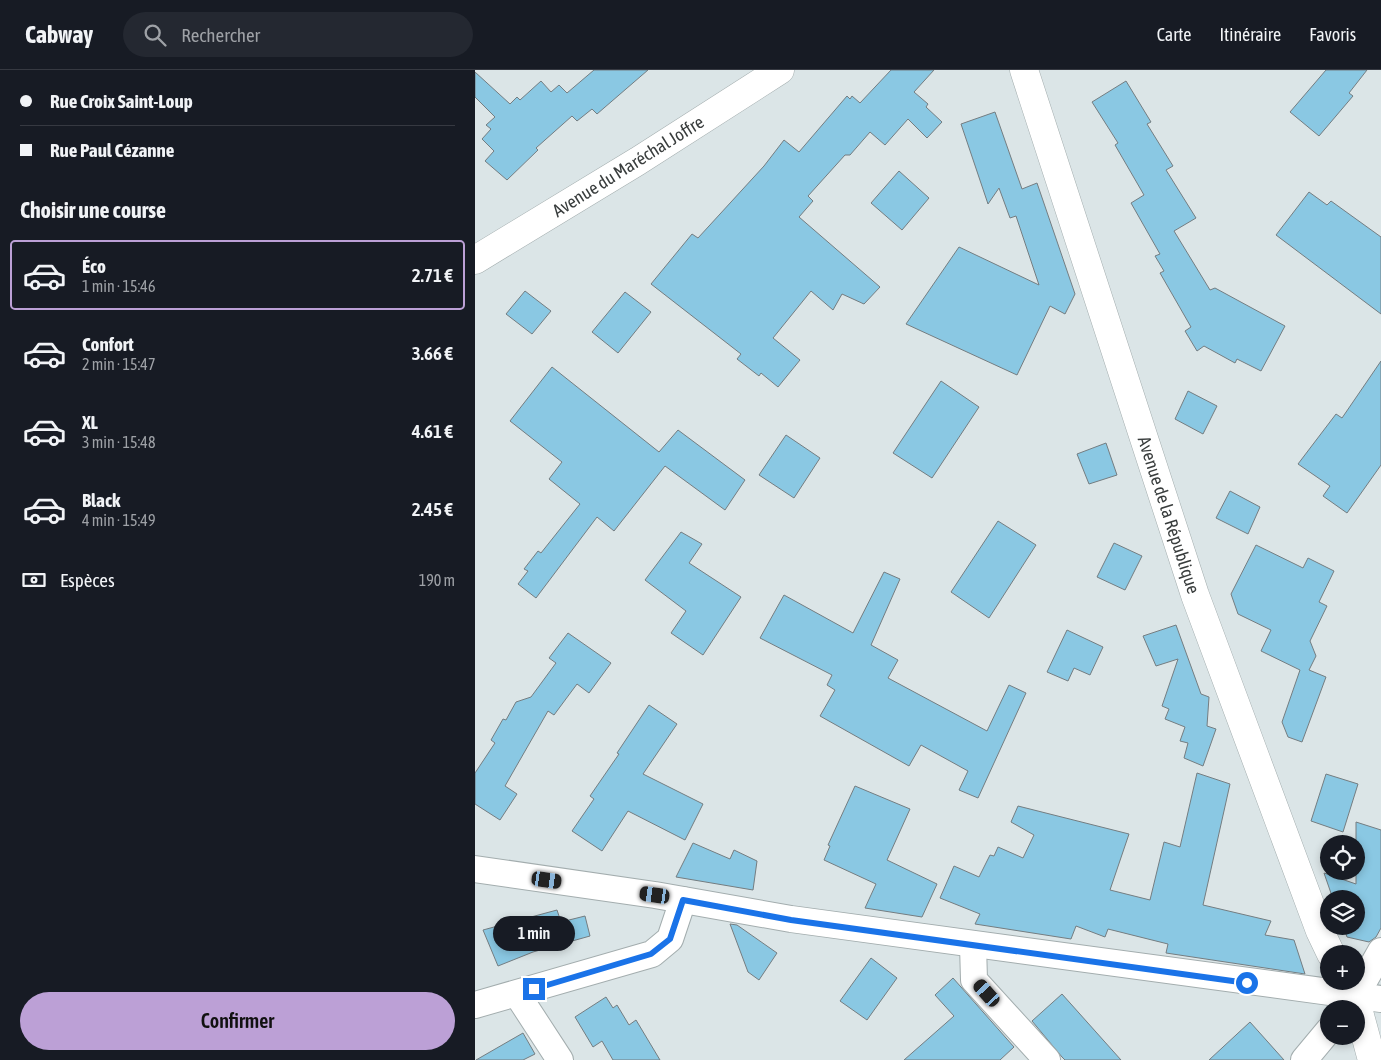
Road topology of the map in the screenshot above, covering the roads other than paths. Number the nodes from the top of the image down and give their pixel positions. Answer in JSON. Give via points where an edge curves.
{"nodes":[{"id":1,"x":779,"y":70,"type":"edge"},
{"id":2,"x":1024,"y":70,"type":"edge"},
{"id":3,"x":475,"y":260,"type":"edge"},
{"id":4,"x":475,"y":869,"type":"edge"},
{"id":5,"x":683,"y":900,"type":"junction"},
{"id":6,"x":1327,"y":945,"type":"edge"},
{"id":7,"x":973,"y":946,"type":"junction"},
{"id":8,"x":1381,"y":951,"type":"edge"},
{"id":9,"x":517,"y":994,"type":"junction"},
{"id":10,"x":1357,"y":997,"type":"edge"},
{"id":11,"x":475,"y":1005,"type":"edge"},
{"id":12,"x":1320,"y":1041,"type":"edge"},
{"id":13,"x":1381,"y":1042,"type":"edge"},
{"id":14,"x":560,"y":1060,"type":"edge"},
{"id":15,"x":1047,"y":1060,"type":"edge"},
{"id":16,"x":1304,"y":1060,"type":"edge"},
{"id":17,"x":1372,"y":1060,"type":"edge"}],
"edges":[{"from":1,"to":3,"type":"street","name":"Avenue du Maréchal Joffre","via":[[639,161]]},
{"from":2,"to":6,"type":"street","name":"Avenue de la République","via":[[1195,594]]},
{"from":4,"to":5,"type":"street"},
{"from":5,"to":7,"type":"street","via":[[791,920]]},
{"from":5,"to":9,"type":"street","via":[[670,939],[651,954]]},
{"from":7,"to":10,"type":"street"},
{"from":7,"to":15,"type":"street","via":[[975,980]]},
{"from":8,"to":10,"type":"street"},
{"from":9,"to":11,"type":"street"},
{"from":9,"to":14,"type":"street"},
{"from":10,"to":13,"type":"street"},
{"from":10,"to":17,"type":"street"},
{"from":12,"to":16,"type":"street"}]}
